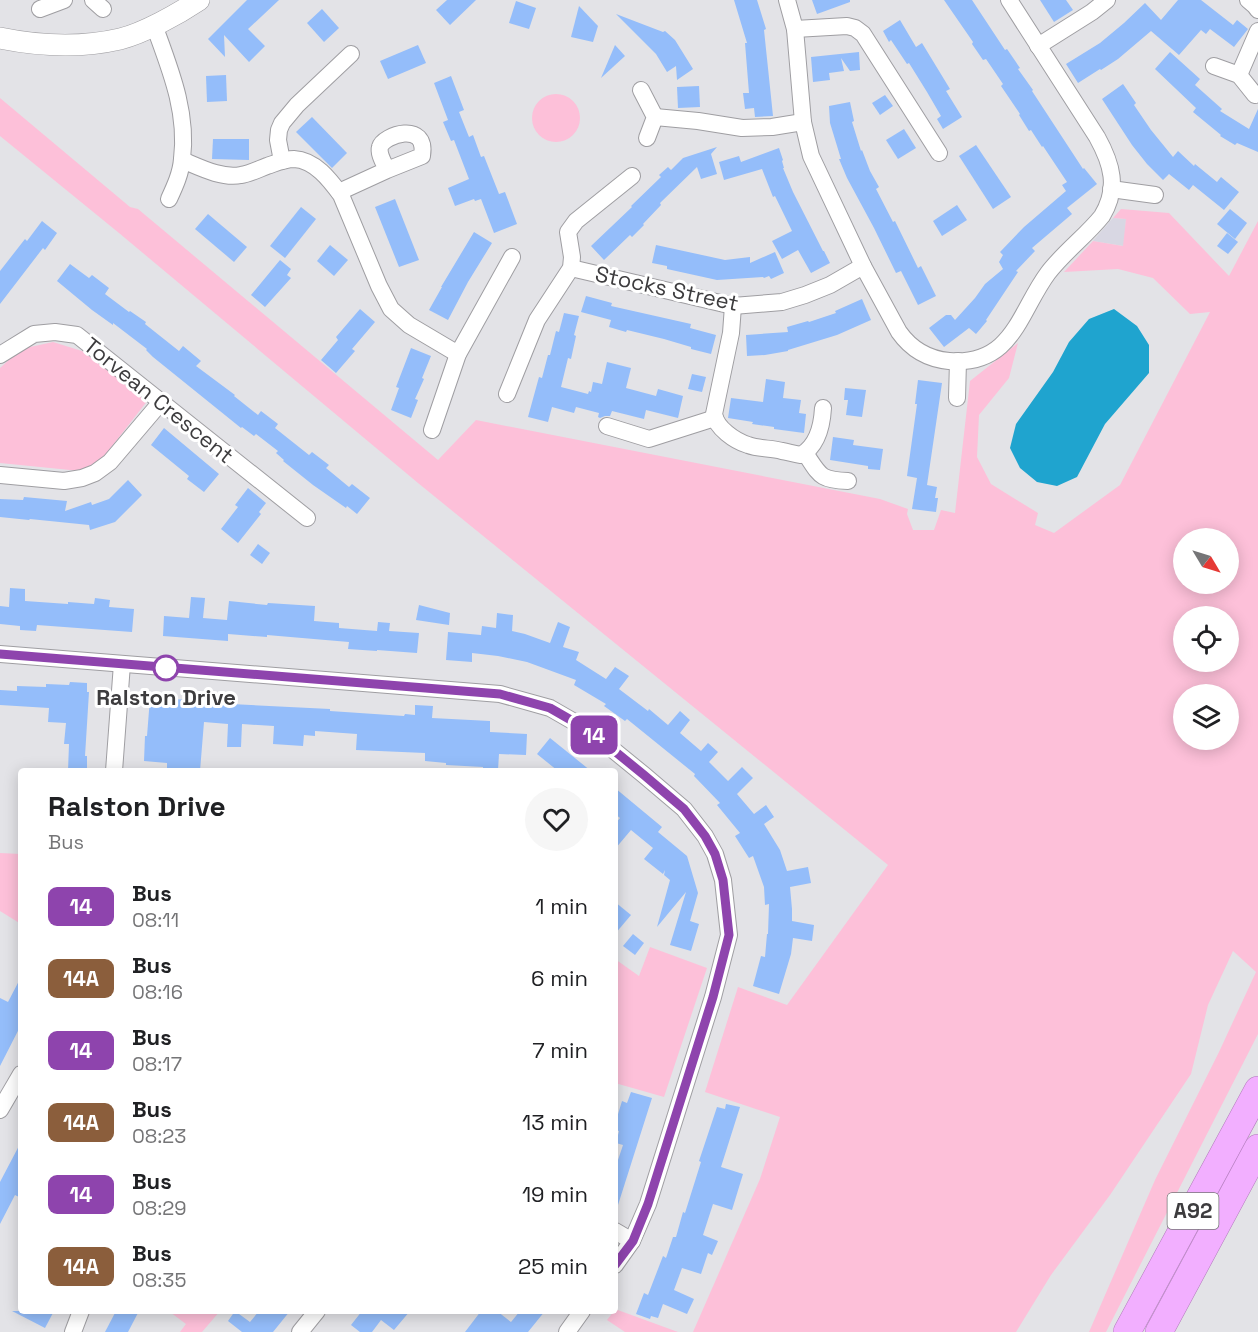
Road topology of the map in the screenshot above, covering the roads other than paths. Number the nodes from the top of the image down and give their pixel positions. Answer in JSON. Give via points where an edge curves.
{"nodes":[{"id":1,"x":64,"y":0,"type":"edge"},
{"id":2,"x":199,"y":0,"type":"edge"},
{"id":3,"x":787,"y":0,"type":"edge"},
{"id":4,"x":1009,"y":0,"type":"edge"},
{"id":5,"x":1107,"y":0,"type":"edge"},
{"id":6,"x":1248,"y":0,"type":"edge"},
{"id":7,"x":40,"y":9,"type":"dead end"},
{"id":8,"x":1258,"y":10,"type":"edge"},
{"id":9,"x":154,"y":25,"type":"junction"},
{"id":10,"x":795,"y":29,"type":"junction"},
{"id":11,"x":1258,"y":31,"type":"edge"},
{"id":12,"x":0,"y":38,"type":"edge"},
{"id":13,"x":1038,"y":46,"type":"junction"},
{"id":14,"x":351,"y":54,"type":"dead end"},
{"id":15,"x":1214,"y":66,"type":"dead end"},
{"id":16,"x":1239,"y":75,"type":"junction"},
{"id":17,"x":640,"y":90,"type":"dead end"},
{"id":18,"x":1255,"y":95,"type":"dead end"},
{"id":19,"x":656,"y":117,"type":"junction"},
{"id":20,"x":804,"y":122,"type":"junction"},
{"id":21,"x":647,"y":138,"type":"dead end"},
{"id":22,"x":939,"y":153,"type":"dead end"},
{"id":23,"x":182,"y":160,"type":"junction"},
{"id":24,"x":282,"y":161,"type":"junction"},
{"id":25,"x":387,"y":170,"type":"dead end"},
{"id":26,"x":632,"y":176,"type":"dead end"},
{"id":27,"x":1112,"y":189,"type":"junction"},
{"id":28,"x":339,"y":192,"type":"junction"},
{"id":29,"x":1155,"y":195,"type":"dead end"},
{"id":30,"x":169,"y":199,"type":"dead end"},
{"id":31,"x":512,"y":256,"type":"dead end"},
{"id":32,"x":864,"y":266,"type":"junction"},
{"id":33,"x":571,"y":268,"type":"junction"},
{"id":34,"x":733,"y":306,"type":"junction"},
{"id":35,"x":458,"y":354,"type":"junction"},
{"id":36,"x":0,"y":355,"type":"edge"},
{"id":37,"x":958,"y":361,"type":"junction"},
{"id":38,"x":507,"y":394,"type":"dead end"},
{"id":39,"x":957,"y":399,"type":"dead end"},
{"id":40,"x":161,"y":402,"type":"junction"},
{"id":41,"x":823,"y":408,"type":"dead end"},
{"id":42,"x":715,"y":418,"type":"junction"},
{"id":43,"x":607,"y":426,"type":"dead end"},
{"id":44,"x":432,"y":430,"type":"dead end"},
{"id":45,"x":805,"y":453,"type":"junction"},
{"id":46,"x":0,"y":476,"type":"edge"},
{"id":47,"x":848,"y":481,"type":"dead end"},
{"id":48,"x":307,"y":518,"type":"dead end"},
{"id":49,"x":0,"y":654,"type":"edge"},
{"id":50,"x":122,"y":664,"type":"junction"},
{"id":51,"x":114,"y":768,"type":"edge"},
{"id":52,"x":18,"y":1079,"type":"edge"},
{"id":53,"x":1258,"y":1090,"type":"edge"},
{"id":54,"x":0,"y":1110,"type":"edge"},
{"id":55,"x":1258,"y":1148,"type":"edge"},
{"id":56,"x":618,"y":1234,"type":"edge"},
{"id":57,"x":633,"y":1241,"type":"junction"},
{"id":58,"x":618,"y":1261,"type":"edge"},
{"id":59,"x":80,"y":1314,"type":"edge"},
{"id":60,"x":315,"y":1314,"type":"edge"},
{"id":61,"x":580,"y":1314,"type":"edge"},
{"id":62,"x":73,"y":1332,"type":"edge"},
{"id":63,"x":300,"y":1332,"type":"edge"},
{"id":64,"x":567,"y":1332,"type":"edge"},
{"id":65,"x":1127,"y":1332,"type":"edge"},
{"id":66,"x":1159,"y":1332,"type":"edge"}],
"edges":[{"from":1,"to":7,"type":"street"},
{"from":2,"to":9,"type":"street"},
{"from":3,"to":10,"type":"street"},
{"from":4,"to":13,"type":"street"},
{"from":5,"to":13,"type":"street"},
{"from":6,"to":8,"type":"street"},
{"from":9,"to":12,"type":"street","via":[[121,38],[74,45],[26,44]]},
{"from":9,"to":23,"type":"street","via":[[180,101]]},
{"from":10,"to":20,"type":"street"},
{"from":10,"to":22,"type":"street","via":[[847,26],[863,34]]},
{"from":11,"to":16,"type":"street"},
{"from":13,"to":27,"type":"street","via":[[1107,155]]},
{"from":14,"to":24,"type":"street","via":[[282,123],[278,140]]},
{"from":15,"to":16,"type":"street"},
{"from":16,"to":18,"type":"street"},
{"from":17,"to":19,"type":"street"},
{"from":19,"to":20,"type":"street","via":[[742,128]]},
{"from":19,"to":21,"type":"street"},
{"from":20,"to":32,"type":"street","via":[[811,156]]},
{"from":23,"to":24,"type":"street","via":[[212,173],[239,176]]},
{"from":23,"to":30,"type":"street"},
{"from":24,"to":28,"type":"street","via":[[293,159],[314,166]]},
{"from":25,"to":28,"type":"street"},
{"from":26,"to":33,"type":"street","name":"Stocks Street","via":[[571,226]]},
{"from":27,"to":29,"type":"street"},
{"from":27,"to":37,"type":"street","via":[[1102,216],[1049,272],[1005,342],[982,357]]},
{"from":28,"to":35,"type":"street","via":[[391,309],[409,325]]},
{"from":31,"to":35,"type":"street"},
{"from":32,"to":34,"type":"street","name":"Stocks Street","via":[[830,285],[790,300]]},
{"from":32,"to":37,"type":"street","via":[[905,340],[925,355]]},
{"from":33,"to":34,"type":"street","name":"Stocks Street"},
{"from":33,"to":38,"type":"street","name":"Stocks Street","via":[[537,320]]},
{"from":34,"to":42,"type":"street"},
{"from":35,"to":44,"type":"street"},
{"from":36,"to":40,"type":"street","name":"Torvean Crescent","via":[[34,334],[77,335]]},
{"from":37,"to":39,"type":"street"},
{"from":40,"to":46,"type":"street","via":[[110,462],[95,473],[64,481]]},
{"from":40,"to":48,"type":"street","name":"Torvean Crescent"},
{"from":41,"to":45,"type":"street","via":[[820,429]]},
{"from":42,"to":43,"type":"street","via":[[649,439]]},
{"from":42,"to":45,"type":"street","via":[[732,436],[748,445]]},
{"from":45,"to":47,"type":"street","via":[[823,477]]},
{"from":49,"to":50,"type":"street"},
{"from":50,"to":51,"type":"street"},
{"from":50,"to":57,"type":"street","via":[[500,694],[550,708],[590,731],[684,809],[715,854],[723,880],[729,935],[713,997]]},
{"from":52,"to":54,"type":"street"},
{"from":53,"to":65,"type":"highway","number":"A92"},
{"from":55,"to":66,"type":"highway","number":"A92"},
{"from":56,"to":57,"type":"street"},
{"from":57,"to":58,"type":"street"},
{"from":59,"to":62,"type":"street"},
{"from":60,"to":63,"type":"street"},
{"from":61,"to":64,"type":"street"}]}
